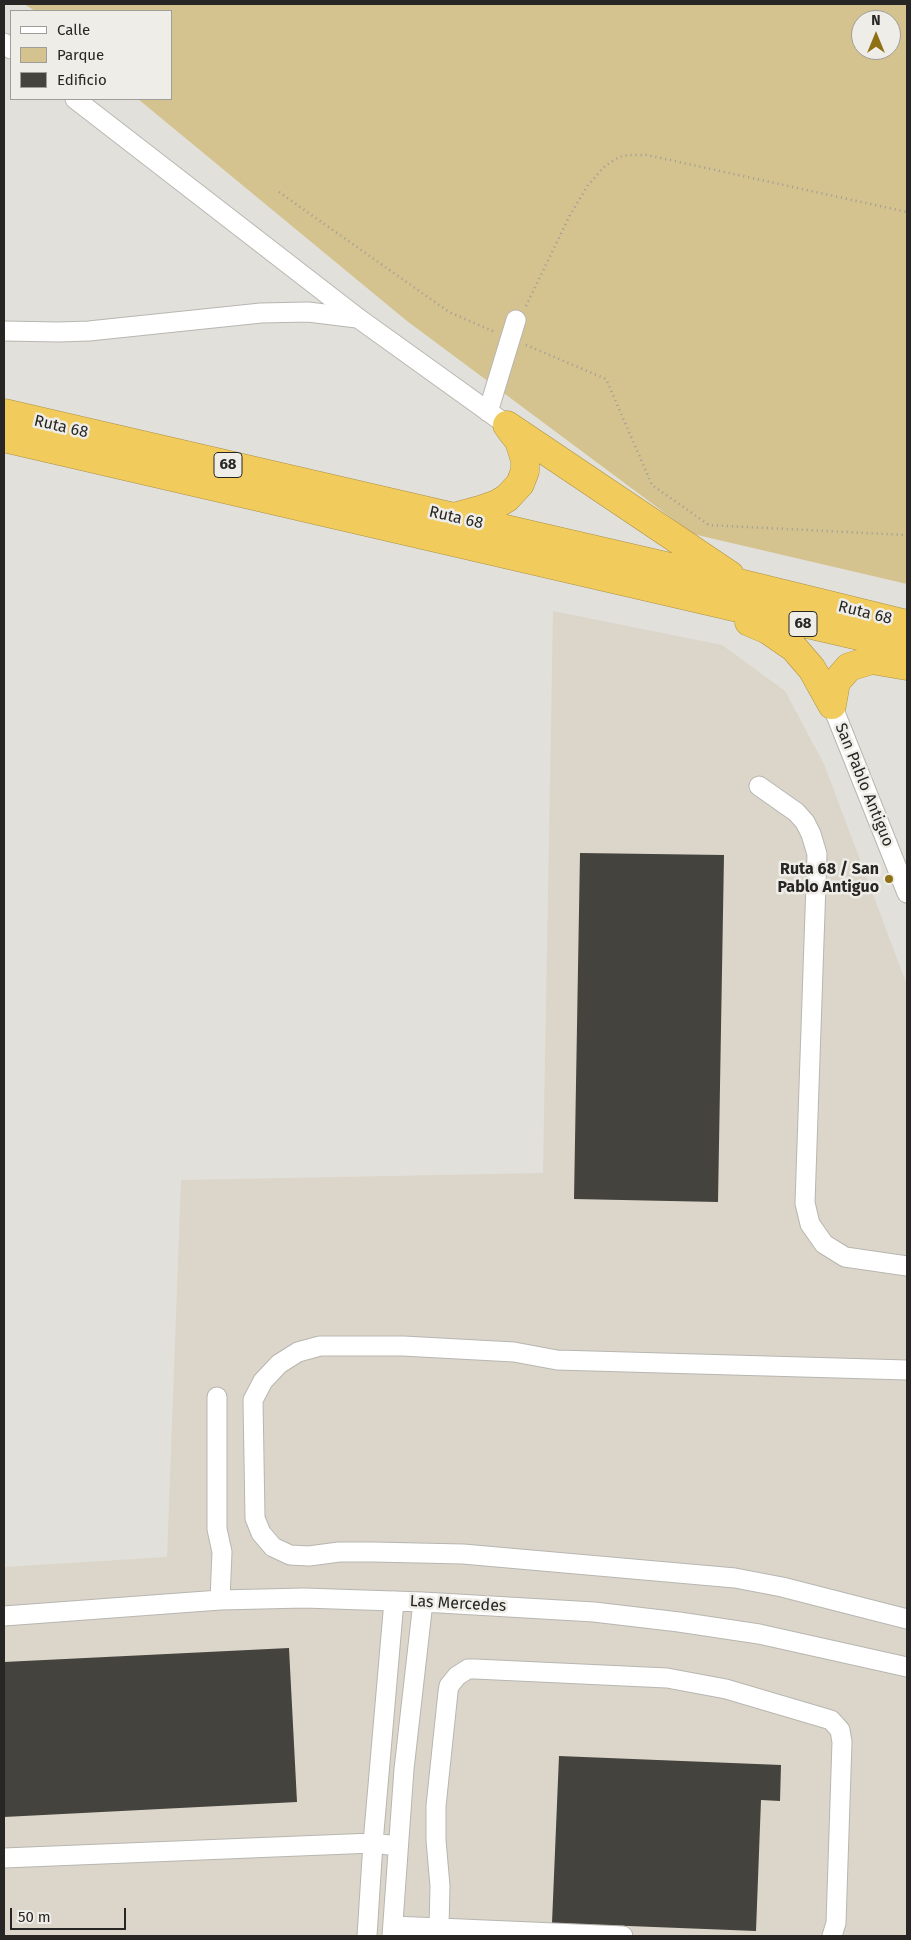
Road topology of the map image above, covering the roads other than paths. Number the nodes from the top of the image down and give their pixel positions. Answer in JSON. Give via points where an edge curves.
{"nodes":[{"id":1,"x":76,"y":100,"type":"edge"},
{"id":2,"x":521,"y":313,"type":"road end"},
{"id":3,"x":358,"y":318,"type":"junction"},
{"id":4,"x":4,"y":331,"type":"edge"},
{"id":5,"x":4,"y":413,"type":"edge"},
{"id":6,"x":498,"y":419,"type":"junction"},
{"id":7,"x":4,"y":438,"type":"edge"},
{"id":8,"x":453,"y":517,"type":"junction"},
{"id":9,"x":744,"y":584,"type":"junction"},
{"id":10,"x":699,"y":600,"type":"junction"},
{"id":11,"x":907,"y":624,"type":"edge"},
{"id":12,"x":907,"y":648,"type":"edge"},
{"id":13,"x":907,"y":666,"type":"edge"},
{"id":14,"x":832,"y":705,"type":"junction"},
{"id":15,"x":759,"y":786,"type":"dead end"},
{"id":16,"x":907,"y":893,"type":"edge"},
{"id":17,"x":907,"y":1266,"type":"edge"},
{"id":18,"x":907,"y":1370,"type":"edge"},
{"id":19,"x":217,"y":1397,"type":"dead end"},
{"id":20,"x":220,"y":1600,"type":"junction"},
{"id":21,"x":394,"y":1601,"type":"junction"},
{"id":22,"x":423,"y":1602,"type":"junction"},
{"id":23,"x":4,"y":1616,"type":"edge"},
{"id":24,"x":907,"y":1619,"type":"edge"},
{"id":25,"x":907,"y":1667,"type":"edge"},
{"id":26,"x":373,"y":1843,"type":"junction"},
{"id":27,"x":397,"y":1846,"type":"junction"},
{"id":28,"x":4,"y":1858,"type":"edge"},
{"id":29,"x":439,"y":1927,"type":"junction"},
{"id":30,"x":392,"y":1931,"type":"edge"},
{"id":31,"x":367,"y":1936,"type":"edge"},
{"id":32,"x":623,"y":1936,"type":"edge"},
{"id":33,"x":832,"y":1936,"type":"edge"}],
"edges":[{"from":1,"to":3,"type":"street"},
{"from":2,"to":6,"type":"street","via":[[510,339]]},
{"from":3,"to":4,"type":"street","via":[[308,312],[261,313],[88,331]]},
{"from":3,"to":6,"type":"street"},
{"from":5,"to":8,"type":"highway","name":"Ruta 68","number":"68"},
{"from":6,"to":8,"type":"highway","via":[[519,441],[523,450],[525,466],[520,484],[497,504]]},
{"from":6,"to":9,"type":"highway"},
{"from":7,"to":10,"type":"highway","name":"Ruta 68","number":"68"},
{"from":8,"to":9,"type":"highway","name":"Ruta 68","number":"68"},
{"from":9,"to":11,"type":"highway","name":"Ruta 68","number":"68"},
{"from":10,"to":12,"type":"highway","name":"Ruta 68","number":"68"},
{"from":10,"to":14,"type":"highway","via":[[768,630],[787,643],[812,669]]},
{"from":13,"to":14,"type":"highway","via":[[879,660],[856,664],[844,671],[836,682]]},
{"from":14,"to":16,"type":"street","name":"San Pablo Antiguo"},
{"from":15,"to":17,"type":"street","via":[[796,812],[811,834],[818,854],[805,1203],[810,1224],[824,1244],[845,1257]]},
{"from":18,"to":24,"type":"street","via":[[557,1360],[514,1352],[403,1346],[320,1346],[298,1352],[279,1364],[263,1381],[253,1400],[255,1518],[261,1533],[273,1547],[290,1555],[339,1552],[464,1554],[726,1577],[782,1587]]},
{"from":19,"to":20,"type":"street","via":[[217,1529],[222,1552]]},
{"from":20,"to":21,"type":"street","name":"Las Mercedes"},
{"from":20,"to":23,"type":"street","name":"Las Mercedes"},
{"from":21,"to":22,"type":"street","name":"Las Mercedes"},
{"from":21,"to":26,"type":"street"},
{"from":22,"to":25,"type":"street","name":"Las Mercedes","via":[[594,1612],[679,1622],[759,1634]]},
{"from":22,"to":27,"type":"street"},
{"from":26,"to":27,"type":"street"},
{"from":26,"to":28,"type":"street"},
{"from":26,"to":31,"type":"street"},
{"from":27,"to":30,"type":"street"},
{"from":29,"to":30,"type":"street"},
{"from":29,"to":32,"type":"street"},
{"from":29,"to":33,"type":"street","via":[[436,1806],[448,1692],[457,1676],[475,1669],[682,1680],[726,1689],[831,1720],[840,1730],[842,1742],[836,1923]]}]}
